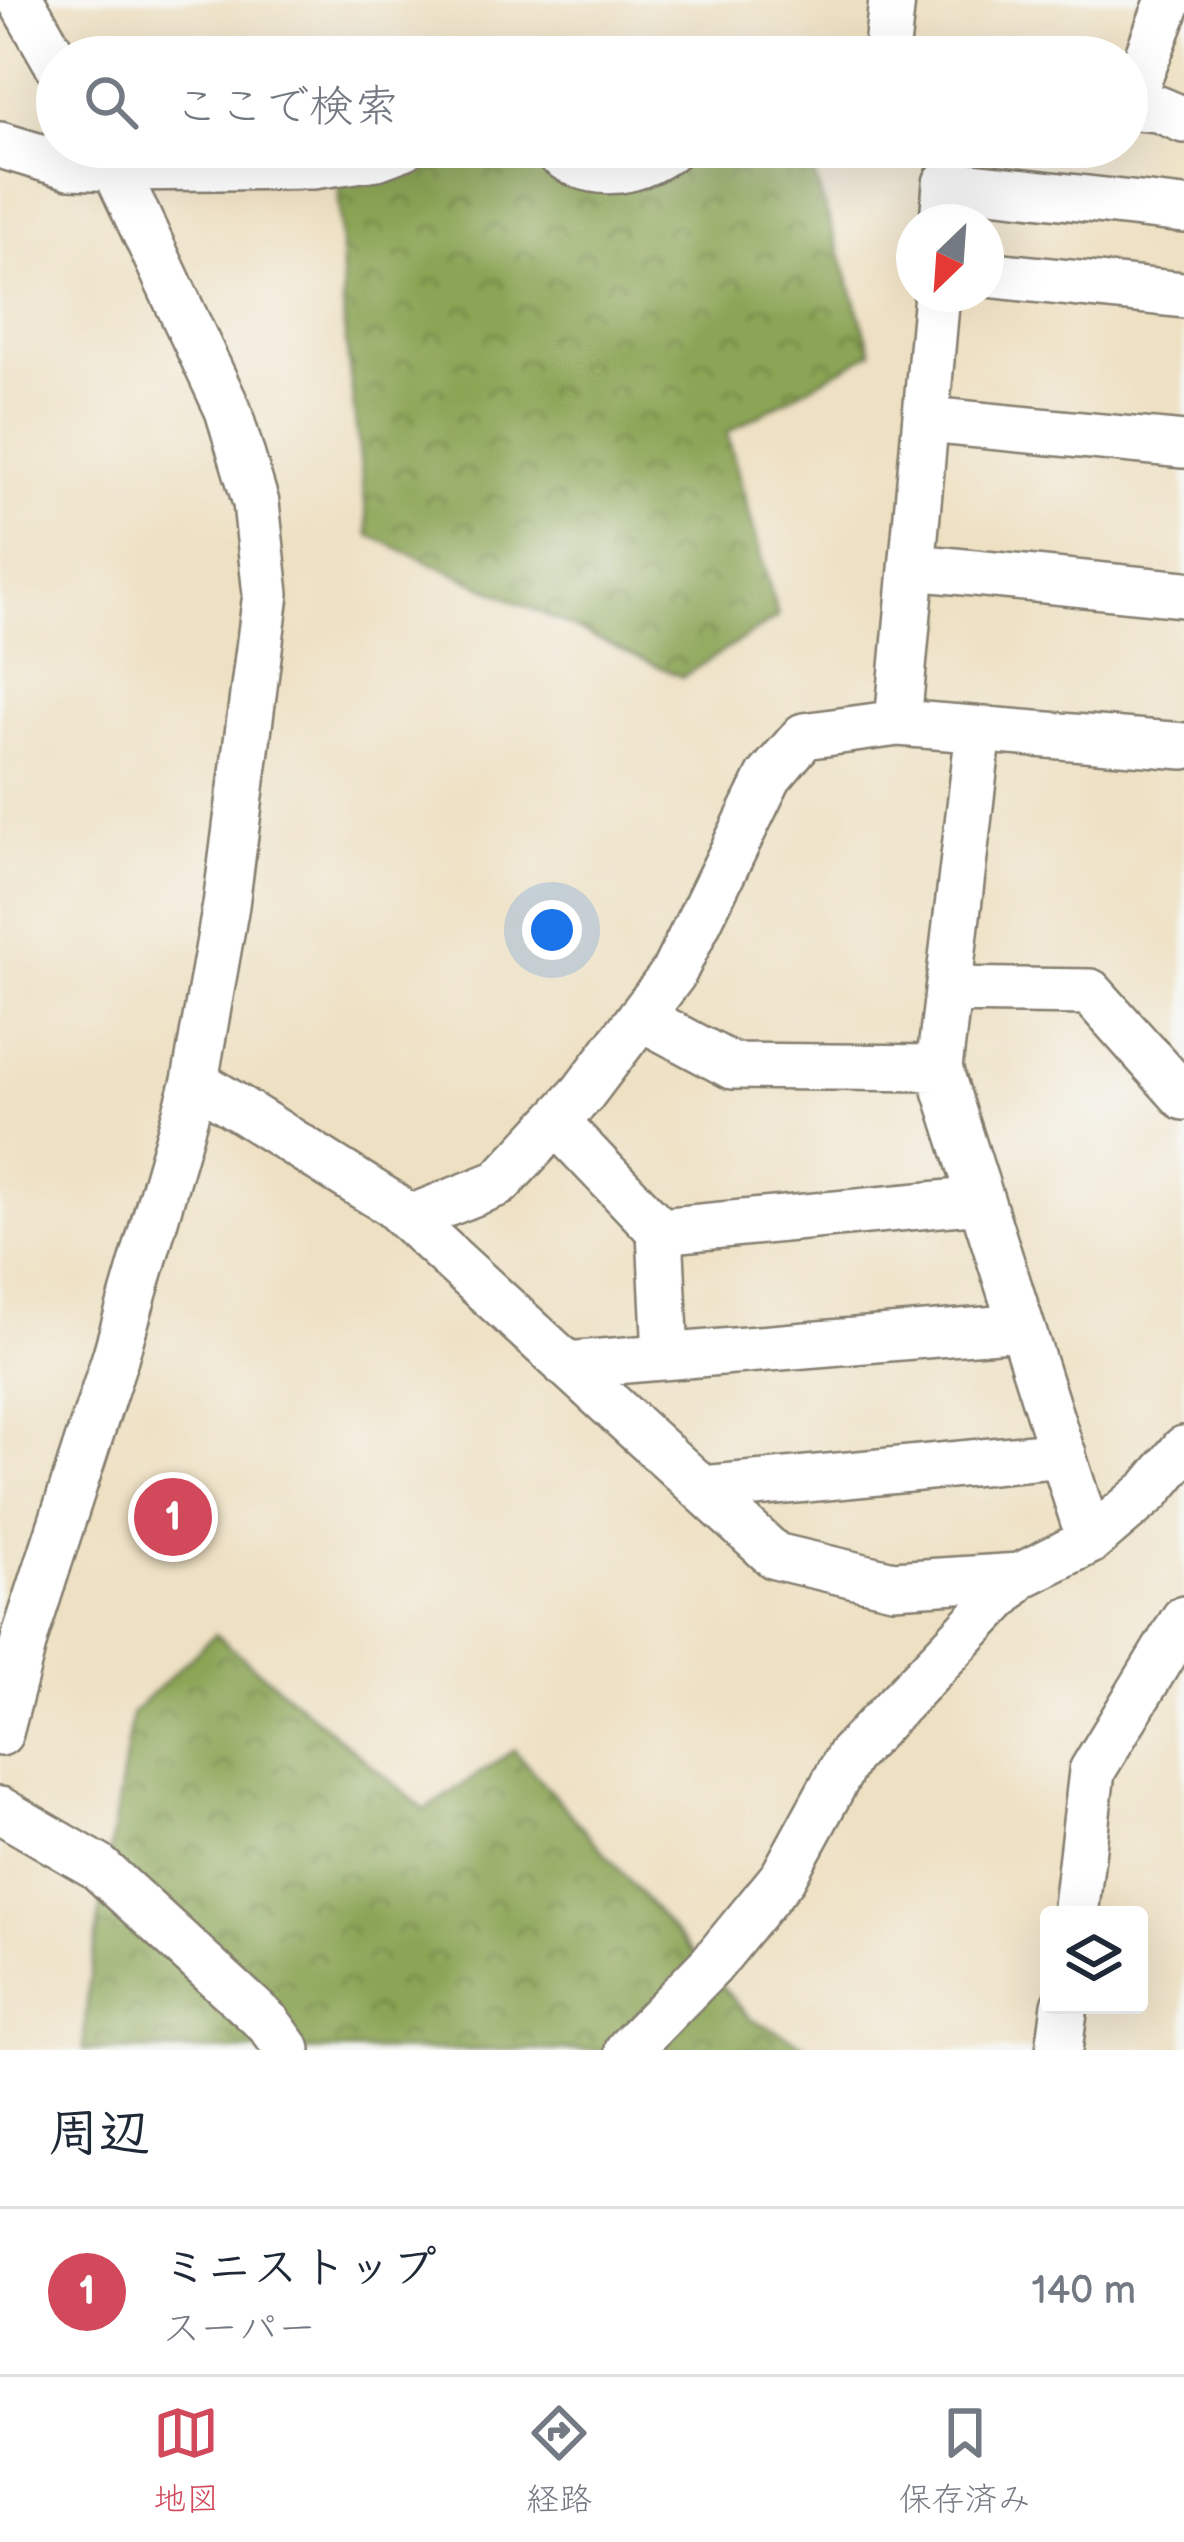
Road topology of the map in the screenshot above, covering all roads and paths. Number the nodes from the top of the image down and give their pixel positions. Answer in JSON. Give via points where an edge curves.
{"nodes":[{"id":1,"x":21,"y":0,"type":"edge"},
{"id":2,"x":892,"y":0,"type":"edge"},
{"id":3,"x":1169,"y":0,"type":"edge"},
{"id":4,"x":42,"y":36,"type":"edge"},
{"id":5,"x":888,"y":36,"type":"edge"},
{"id":6,"x":1148,"y":54,"type":"edge"},
{"id":7,"x":1148,"y":109,"type":"edge"},
{"id":8,"x":1184,"y":120,"type":"edge"},
{"id":9,"x":0,"y":145,"type":"edge"},
{"id":10,"x":36,"y":156,"type":"edge"},
{"id":11,"x":116,"y":168,"type":"edge"},
{"id":12,"x":590,"y":168,"type":"edge"},
{"id":13,"x":629,"y":168,"type":"edge"},
{"id":14,"x":944,"y":204,"type":"edge"},
{"id":15,"x":1184,"y":209,"type":"edge"},
{"id":16,"x":1004,"y":276,"type":"edge"},
{"id":17,"x":1184,"y":295,"type":"edge"},
{"id":18,"x":937,"y":312,"type":"edge"},
{"id":19,"x":928,"y":420,"type":"junction"},
{"id":20,"x":1184,"y":445,"type":"edge"},
{"id":21,"x":914,"y":567,"type":"junction"},
{"id":22,"x":1184,"y":594,"type":"edge"},
{"id":23,"x":898,"y":723,"type":"junction"},
{"id":24,"x":979,"y":730,"type":"junction"},
{"id":25,"x":1184,"y":746,"type":"edge"},
{"id":26,"x":948,"y":990,"type":"junction"},
{"id":27,"x":640,"y":1017,"type":"junction"},
{"id":28,"x":939,"y":1068,"type":"junction"},
{"id":29,"x":195,"y":1081,"type":"junction"},
{"id":30,"x":1184,"y":1097,"type":"edge"},
{"id":31,"x":556,"y":1122,"type":"junction"},
{"id":32,"x":980,"y":1200,"type":"junction"},
{"id":33,"x":408,"y":1219,"type":"junction"},
{"id":34,"x":660,"y":1231,"type":"junction"},
{"id":35,"x":1022,"y":1327,"type":"junction"},
{"id":36,"x":666,"y":1357,"type":"junction"},
{"id":37,"x":566,"y":1365,"type":"junction"},
{"id":38,"x":1184,"y":1448,"type":"edge"},
{"id":39,"x":1063,"y":1454,"type":"junction"},
{"id":40,"x":703,"y":1489,"type":"junction"},
{"id":41,"x":1090,"y":1541,"type":"junction"},
{"id":42,"x":1020,"y":1576,"type":"junction"},
{"id":43,"x":1184,"y":1619,"type":"edge"},
{"id":44,"x":0,"y":1733,"type":"edge"},
{"id":45,"x":0,"y":1810,"type":"edge"},
{"id":46,"x":1076,"y":1906,"type":"edge"},
{"id":47,"x":1064,"y":2014,"type":"edge"},
{"id":48,"x":288,"y":2050,"type":"edge"},
{"id":49,"x":628,"y":2050,"type":"edge"},
{"id":50,"x":1059,"y":2050,"type":"edge"}],
"edges":[{"from":1,"to":4,"type":"street"},
{"from":2,"to":5,"type":"street"},
{"from":3,"to":6,"type":"street"},
{"from":7,"to":8,"type":"street"},
{"from":9,"to":10,"type":"street"},
{"from":11,"to":29,"type":"street","via":[[228,410],[256,503],[266,594]]},
{"from":12,"to":13,"type":"street"},
{"from":14,"to":15,"type":"street","via":[[946,183]]},
{"from":16,"to":17,"type":"street"},
{"from":18,"to":19,"type":"street"},
{"from":19,"to":20,"type":"street"},
{"from":19,"to":21,"type":"street"},
{"from":21,"to":22,"type":"street"},
{"from":21,"to":23,"type":"street"},
{"from":23,"to":24,"type":"street"},
{"from":23,"to":27,"type":"street","via":[[804,736],[769,777],[673,974]]},
{"from":24,"to":25,"type":"street"},
{"from":24,"to":26,"type":"street"},
{"from":26,"to":28,"type":"street"},
{"from":26,"to":30,"type":"street","via":[[1090,992]]},
{"from":27,"to":28,"type":"street","via":[[732,1066]]},
{"from":27,"to":31,"type":"street"},
{"from":28,"to":32,"type":"street"},
{"from":29,"to":33,"type":"street"},
{"from":29,"to":44,"type":"street"},
{"from":31,"to":33,"type":"street","via":[[499,1183]]},
{"from":31,"to":34,"type":"street"},
{"from":32,"to":34,"type":"street"},
{"from":32,"to":35,"type":"street"},
{"from":33,"to":37,"type":"street"},
{"from":34,"to":36,"type":"street"},
{"from":35,"to":36,"type":"street"},
{"from":35,"to":39,"type":"street"},
{"from":36,"to":37,"type":"street"},
{"from":37,"to":40,"type":"street"},
{"from":38,"to":41,"type":"street"},
{"from":39,"to":40,"type":"street"},
{"from":39,"to":41,"type":"street"},
{"from":40,"to":42,"type":"street","via":[[775,1556],[893,1584]]},
{"from":41,"to":42,"type":"street"},
{"from":42,"to":49,"type":"street","via":[[849,1756],[783,1877]]},
{"from":43,"to":46,"type":"street","via":[[1092,1771]]},
{"from":45,"to":48,"type":"street","via":[[98,1867]]},
{"from":47,"to":50,"type":"street"}]}
